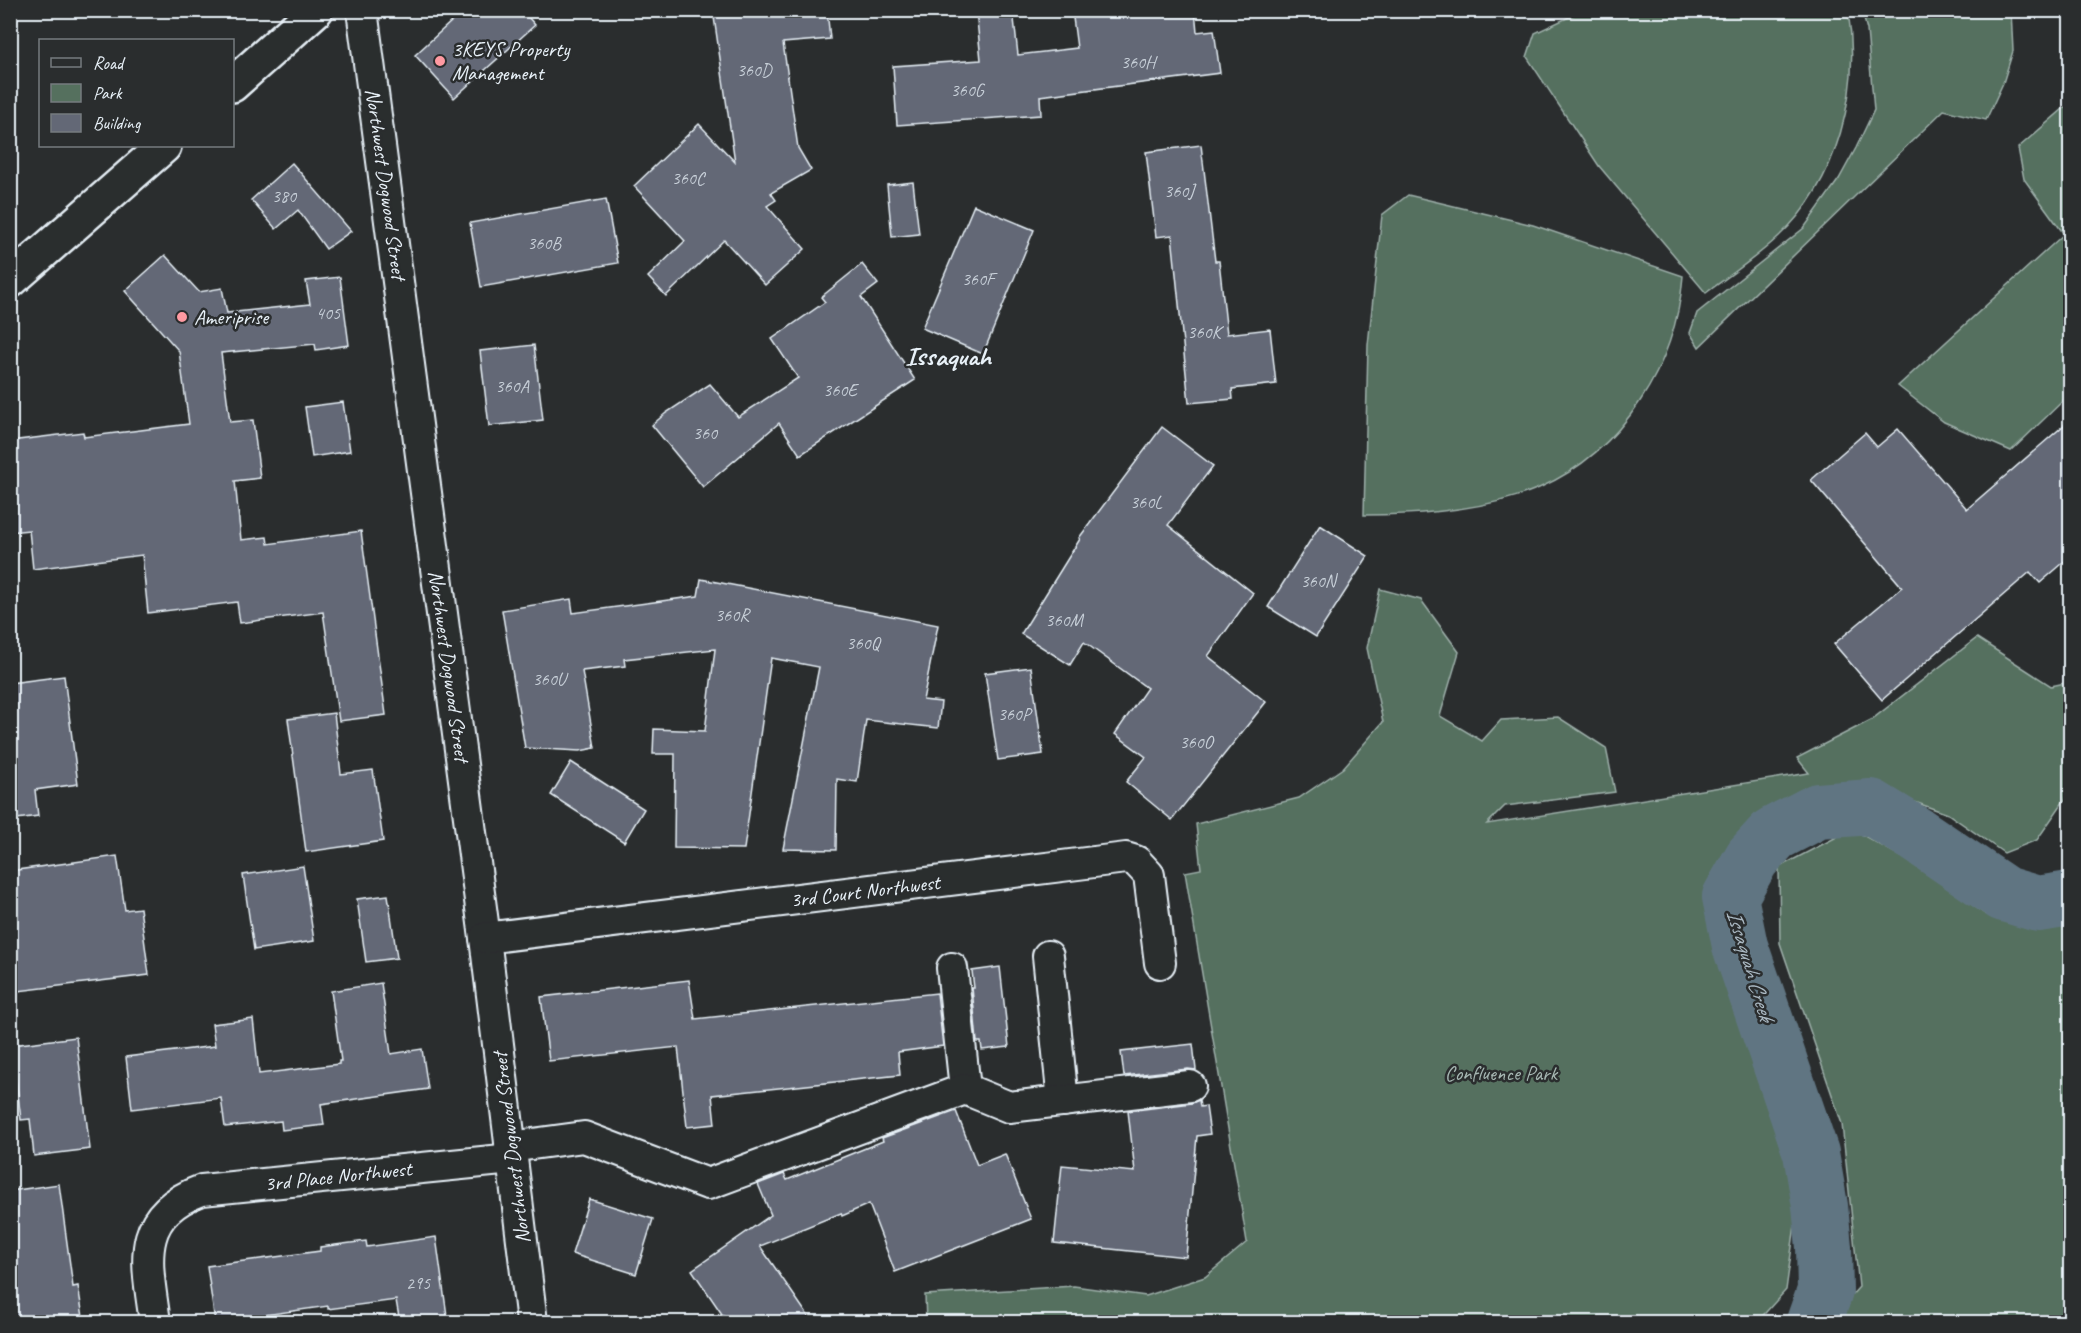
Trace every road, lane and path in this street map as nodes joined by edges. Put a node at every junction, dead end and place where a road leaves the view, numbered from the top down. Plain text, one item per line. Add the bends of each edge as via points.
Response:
1 (316, 10) edge
2 (362, 10) edge
3 (234, 83) edge
4 (163, 147) edge
5 (10, 281) edge
6 (485, 938) junction
7 (1048, 956) dead end
8 (1160, 963) dead end
9 (952, 968) dead end
10 (1190, 1086) dead end
11 (965, 1089) junction
12 (1063, 1101) junction
13 (511, 1153) junction
14 (155, 1323) edge
15 (532, 1323) edge

1 - 3 street
2 - 6 street, Northwest Dogwood Street
4 - 5 street
6 - 8 street, 3rd Court Northwest via 1126,858 1136,861 1149,875
6 - 13 street, Northwest Dogwood Street
7 - 12 street
9 - 11 street
10 - 12 street
11 - 12 street via 1009,1107
11 - 13 street, 3rd Place Northwest via 708,1184 584,1137
13 - 14 street, 3rd Place Northwest via 202,1190 183,1197 168,1208 150,1239 147,1260
13 - 15 street, Northwest Dogwood Street

